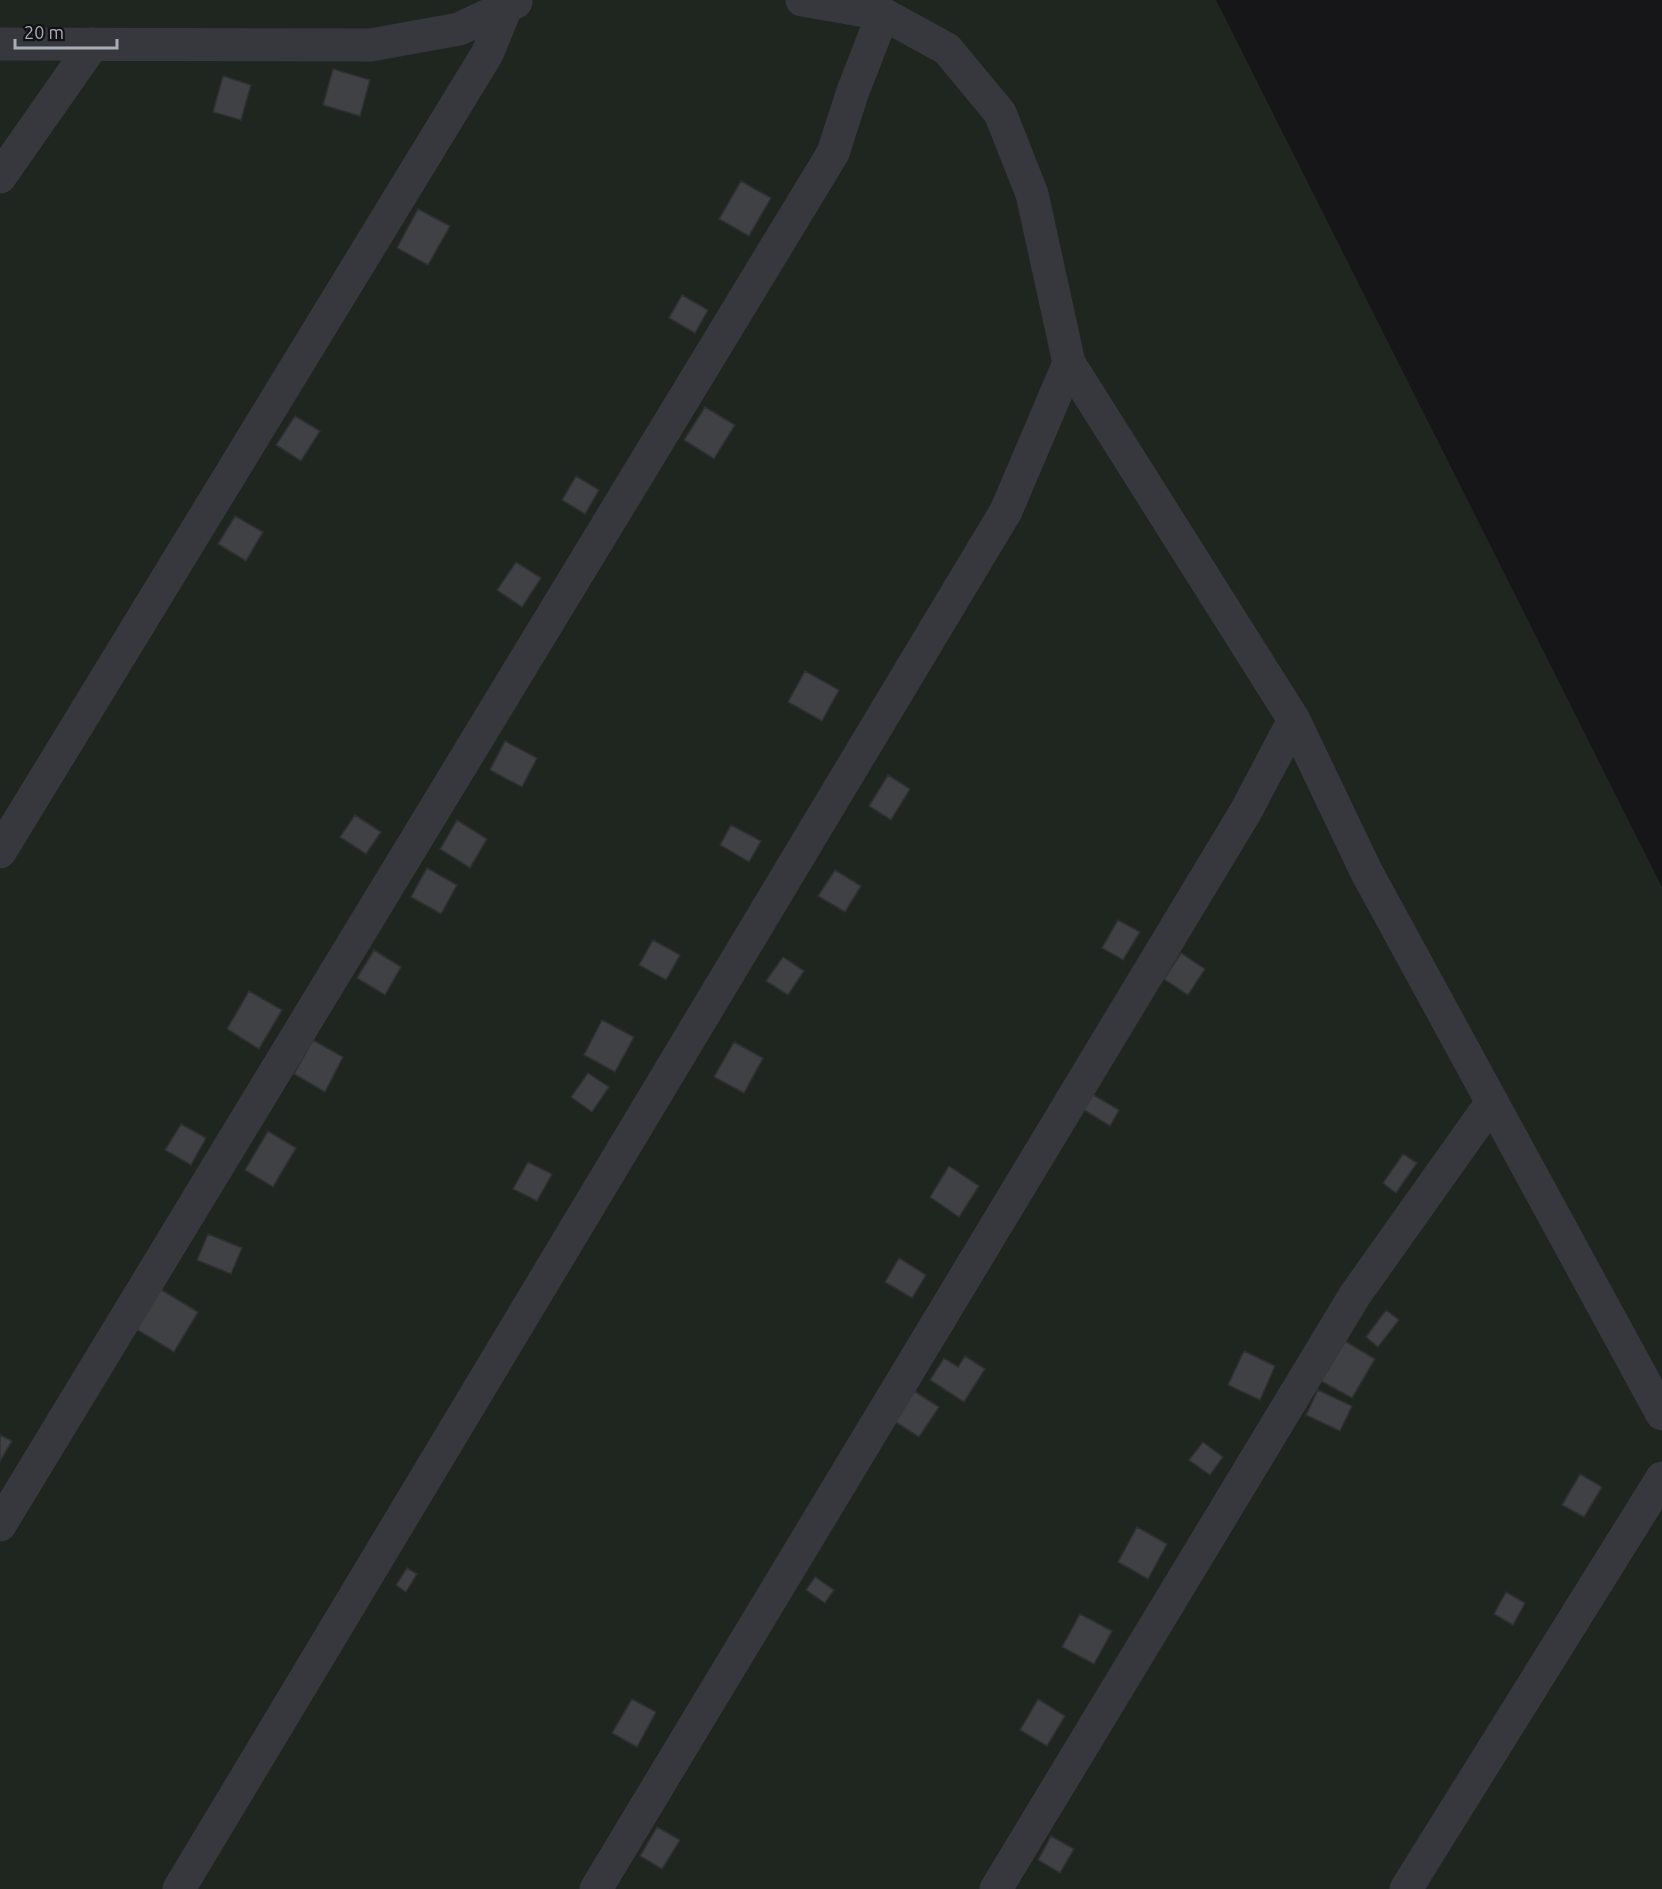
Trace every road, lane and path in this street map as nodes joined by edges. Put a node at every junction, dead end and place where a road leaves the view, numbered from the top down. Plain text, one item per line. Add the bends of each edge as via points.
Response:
1 (802, 0) edge
2 (513, 4) edge
3 (883, 14) junction
4 (0, 44) edge
5 (93, 44) junction
6 (0, 177) edge
7 (1069, 363) junction
8 (1294, 720) junction
9 (0, 852) edge
10 (1492, 1102) junction
11 (1662, 1414) edge
12 (1662, 1478) edge
13 (0, 1525) edge
14 (179, 1889) edge
15 (596, 1889) edge
16 (996, 1889) edge
17 (1406, 1889) edge

1 - 3 street
2 - 5 street via 459,29 371,45
2 - 9 street via 487,54
3 - 7 street via 947,49 1000,114 1032,194
3 - 13 street via 832,153
4 - 5 street
5 - 6 street
7 - 8 street
7 - 14 street via 1006,511
8 - 10 street via 1366,871
8 - 15 street via 1240,821
10 - 11 street
10 - 16 street via 1355,1296
12 - 17 street

